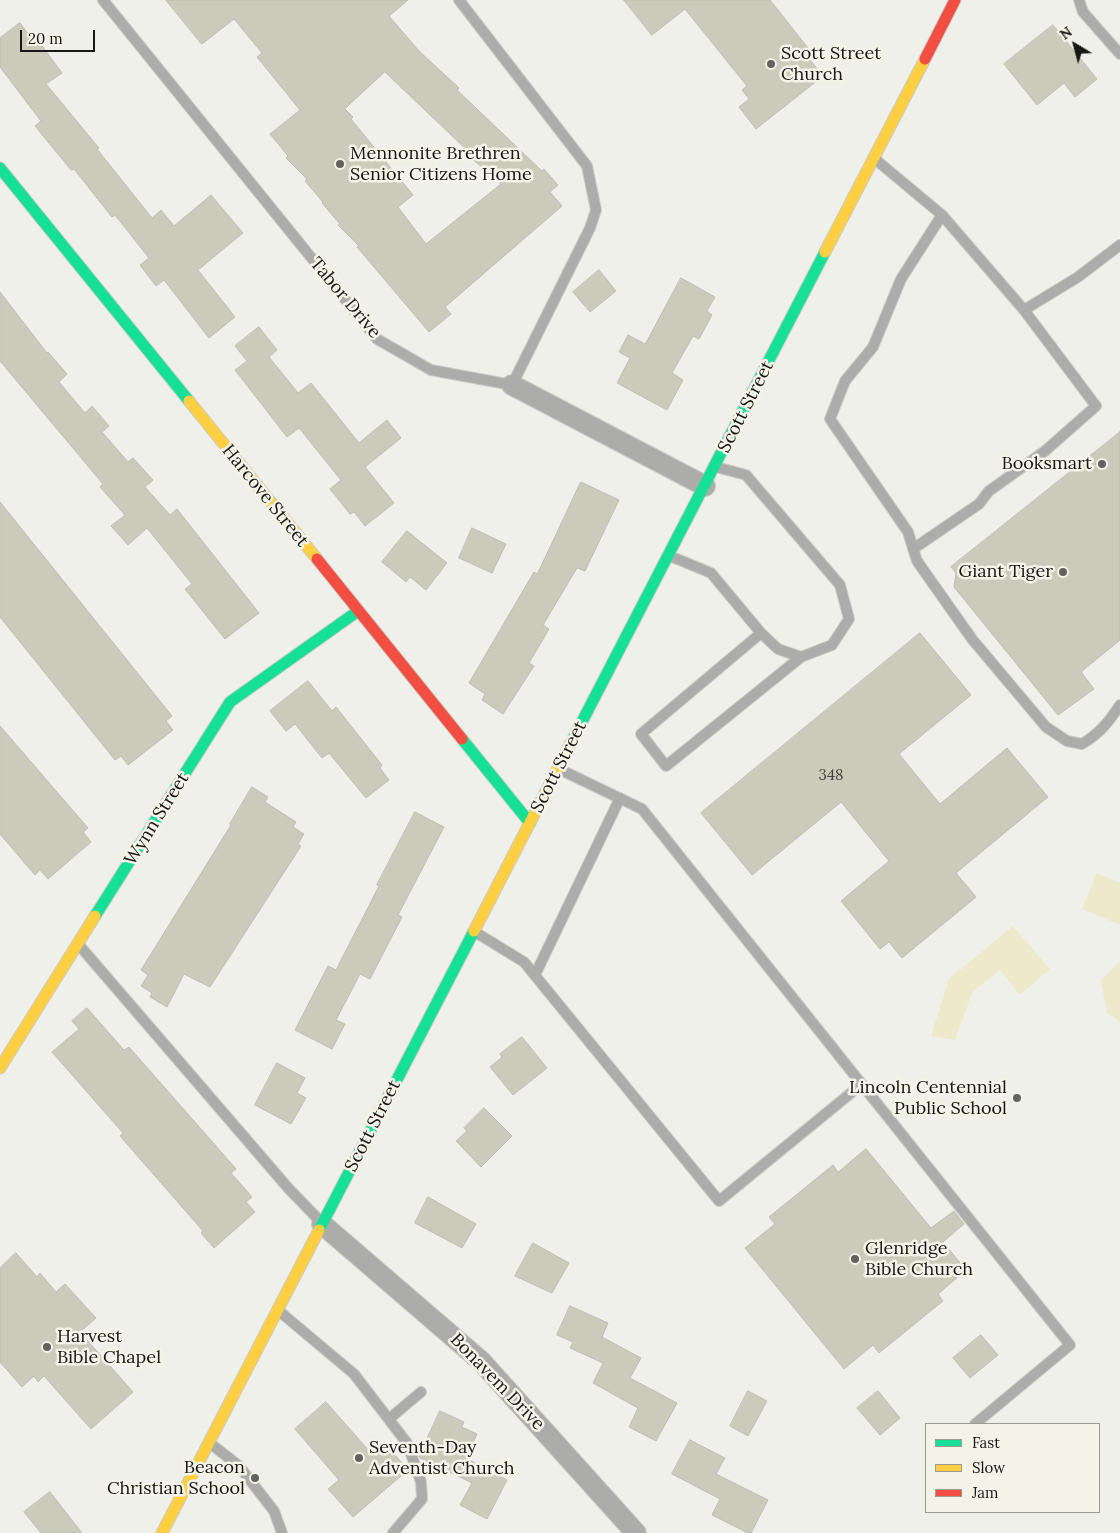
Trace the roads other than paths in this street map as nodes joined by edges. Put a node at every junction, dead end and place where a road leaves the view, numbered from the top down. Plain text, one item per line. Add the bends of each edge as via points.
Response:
1 (103, 0) edge
2 (459, 0) edge
3 (955, 0) edge
4 (1079, 0) edge
5 (1120, 54) edge
6 (875, 158) junction
7 (0, 168) edge
8 (942, 215) junction
9 (1120, 245) edge
10 (1024, 310) junction
11 (512, 385) junction
12 (715, 467) junction
13 (705, 486) junction
14 (913, 549) junction
15 (669, 555) junction
16 (358, 611) junction
17 (761, 633) junction
18 (802, 657) junction
19 (1120, 705) edge
20 (558, 769) junction
21 (620, 798) junction
22 (530, 823) junction
23 (474, 931) junction
24 (78, 944) junction
25 (535, 975) junction
26 (0, 1068) edge
27 (862, 1084) junction
28 (322, 1224) junction
29 (278, 1310) junction
30 (421, 1392) dead end
31 (389, 1419) junction
32 (976, 1423) edge
33 (209, 1442) junction
34 (162, 1533) edge
35 (282, 1533) edge
36 (393, 1533) edge
37 (636, 1533) edge

1 - 11 lane, Tabor Drive via 378,339 431,370
2 - 11 lane via 587,166 596,210
3 - 6 main road, Scott Street
4 - 5 lane via 1083,12
6 - 8 lane
6 - 12 main road, Scott Street
7 - 16 main road, Harcove Street
8 - 10 lane
8 - 14 lane via 901,279 873,347 845,380 830,419 908,532
9 - 10 lane via 1078,277
10 - 14 lane via 1096,406 1044,451 989,490 979,504
11 - 13 street, Tabor Drive
12 - 13 main road, Scott Street
12 - 18 lane via 746,475 840,585 849,620 832,644
13 - 15 main road, Scott Street
14 - 19 lane via 917,561 972,639 1046,727 1067,741 1082,744 1109,722
15 - 17 lane via 711,573
15 - 20 main road, Scott Street
16 - 22 main road, Harcove Street
16 - 24 main road, Wynn Street via 230,702
17 - 18 lane via 778,648
17 - 18 lane via 641,734 666,766
20 - 21 lane
20 - 22 main road, Scott Street
21 - 25 lane
21 - 27 lane via 642,809
22 - 23 main road, Scott Street
23 - 25 lane via 524,962
23 - 28 main road, Scott Street
24 - 26 main road, Wynn Street
24 - 28 lane
25 - 27 lane via 719,1201
27 - 32 lane via 1070,1345
28 - 29 main road, Scott Street
28 - 37 street, Bonavem Drive via 481,1361
29 - 31 lane via 354,1374
29 - 33 main road, Scott Street
30 - 31 lane
31 - 36 lane via 407,1443 421,1482 422,1499
33 - 34 main road, Scott Street
33 - 35 lane via 239,1466 274,1511

